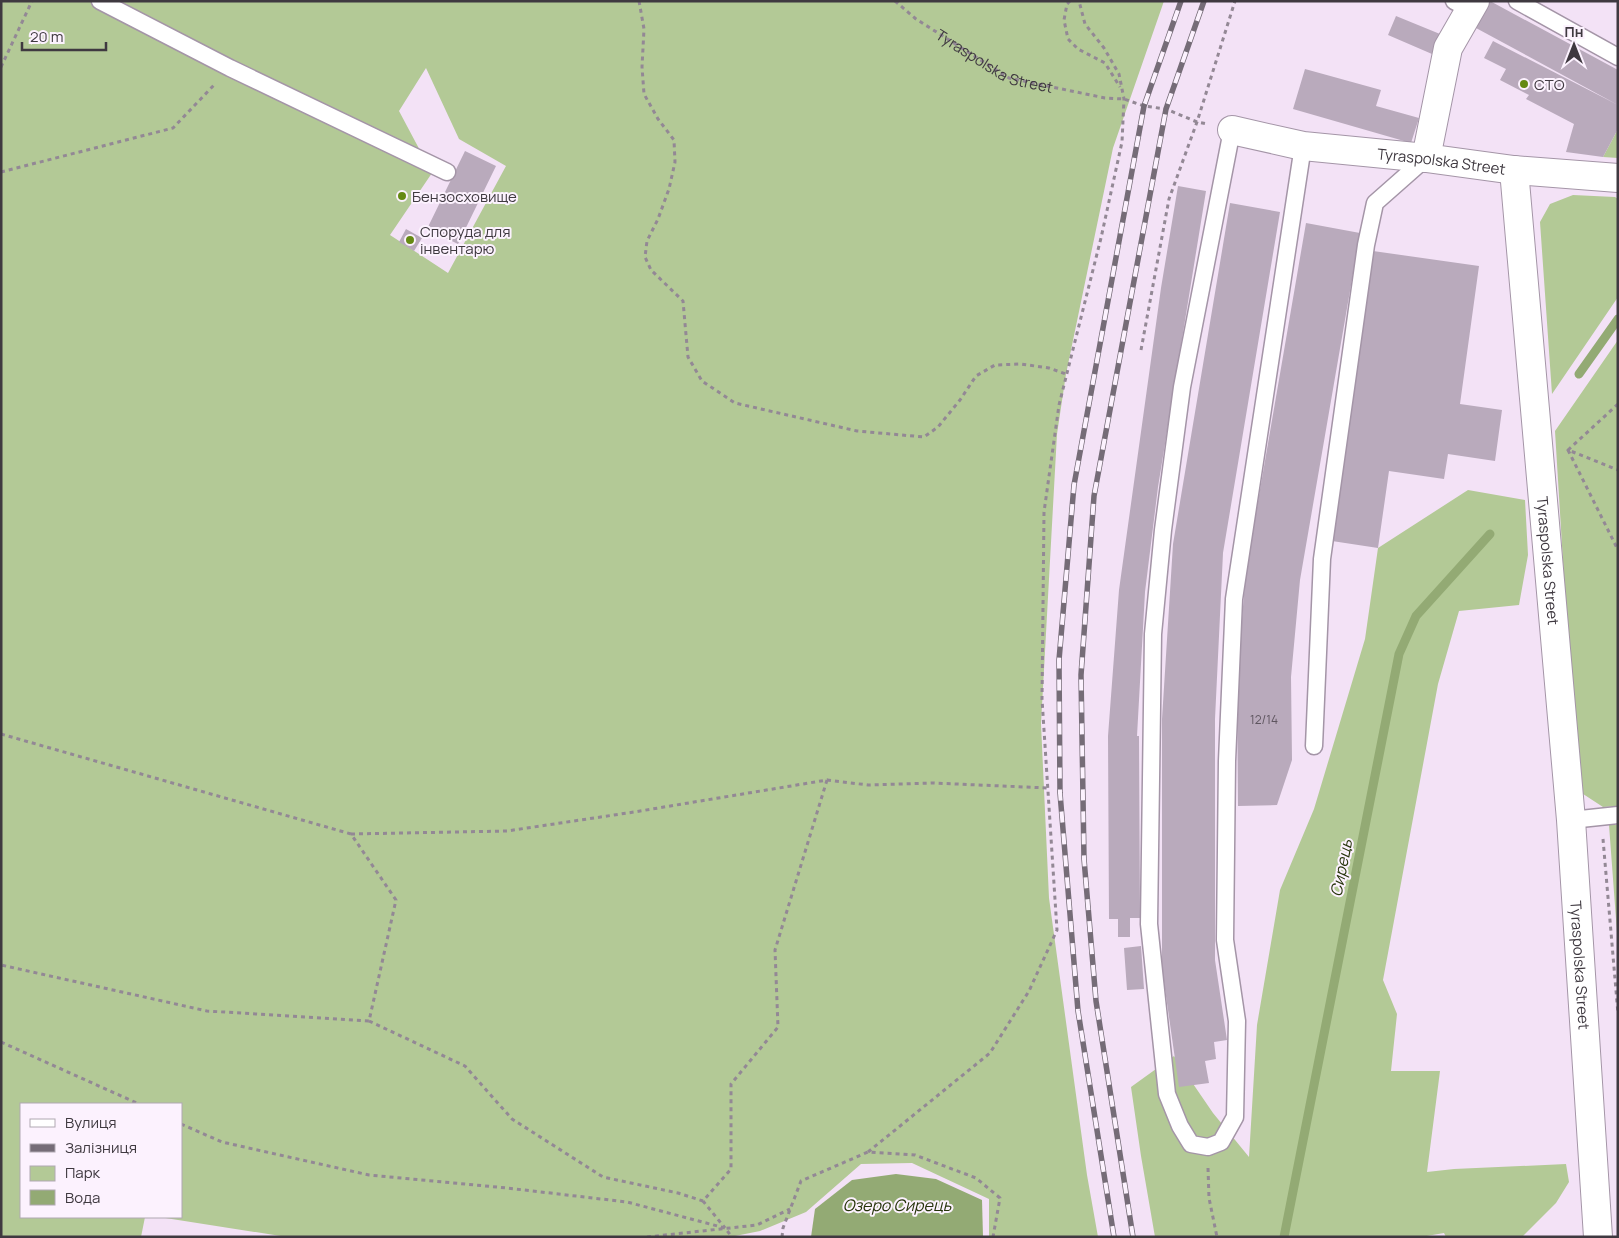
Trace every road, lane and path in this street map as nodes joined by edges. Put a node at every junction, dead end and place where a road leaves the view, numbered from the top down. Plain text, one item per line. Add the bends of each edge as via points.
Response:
1 (32, 1) edge
2 (100, 1) edge
3 (639, 1) edge
4 (895, 1) edge
5 (1070, 1) edge
6 (1079, 1) edge
7 (1235, 1) edge
8 (1517, 1) edge
9 (1467, 4) edge
10 (1618, 57) edge
11 (1, 67) edge
12 (230, 68) junction
13 (1124, 99) junction
14 (1197, 122) junction
15 (1232, 130) junction
16 (1303, 146) junction
17 (1426, 158) junction
18 (1514, 170) junction
19 (1, 172) edge
20 (447, 172) dead end
21 (1618, 178) edge
22 (1141, 350) dead end
23 (1066, 374) junction
24 (1618, 404) edge
25 (1562, 447) dead end
26 (1568, 450) junction
27 (1618, 470) edge
28 (1618, 550) edge
29 (1, 734) edge
30 (1314, 746) dead end
31 (827, 780) junction
32 (1048, 788) junction
33 (1618, 815) edge
34 (1600, 816) junction
35 (1571, 820) junction
36 (351, 834) junction
37 (1, 965) edge
38 (1616, 974) edge
39 (1618, 1014) edge
40 (369, 1021) junction
41 (1, 1042) edge
42 (137, 1103) edge
43 (182, 1124) edge
44 (1208, 1147) junction
45 (868, 1152) junction
46 (703, 1201) junction
47 (790, 1209) junction
48 (725, 1228) junction
49 (648, 1237) edge
50 (732, 1237) edge
51 (782, 1237) edge
52 (993, 1237) edge
53 (1217, 1237) edge
54 (1598, 1237) edge

1 - 11 path
2 - 12 lane
3 - 23 path via 644,29 644,94 674,140 675,162 669,189 647,241 645,257 652,270 683,300 688,358 702,381 735,403 778,414 857,432 924,437 938,427 976,376 995,365 1020,364
4 - 13 path, Tyraspolska Street via 916,19 1009,78
5 - 13 path via 1064,20 1068,39 1078,49 1105,63 1118,82
6 - 13 path via 1086,24 1120,74
7 - 14 path
8 - 10 lane
9 - 17 street via 1448,48
12 - 19 path via 173,128
12 - 20 lane
13 - 14 path, Tyraspolska Street via 1166,109
13 - 23 path via 1122,142
14 - 15 path, Tyraspolska Street
14 - 22 path via 1169,199
15 - 16 street, Tyraspolska Street
15 - 44 lane via 1182,387 1152,634 1149,924 1160,1039 1167,1094 1180,1126 1191,1144
16 - 17 street, Tyraspolska Street
16 - 44 lane via 1234,599 1227,761 1226,940 1237,1021 1235,1117 1221,1142
17 - 18 street, Tyraspolska Street
17 - 30 lane via 1375,203 1366,245 1322,559
18 - 21 street
18 - 35 street, Tyraspolska Street
23 - 32 path via 1044,512 1042,699
24 - 26 path
25 - 26 path
26 - 27 path
26 - 28 path
29 - 36 path
31 - 32 path via 868,784
31 - 36 path via 507,831
31 - 46 path via 775,950 778,1027 731,1084 731,1169
32 - 45 path via 1057,930 1029,991 990,1053
33 - 34 lane
34 - 35 lane
34 - 38 path
35 - 54 street, Tyraspolska Street
36 - 40 path via 396,900
37 - 40 path via 208,1011
38 - 39 path
40 - 46 path via 466,1066 512,1120 603,1177
41 - 42 path
43 - 48 path via 222,1142 369,1175 627,1202
44 - 53 path via 1209,1198
45 - 47 path via 801,1181
45 - 52 path via 916,1155 976,1178 1000,1198
46 - 48 path
47 - 48 path via 757,1224
47 - 51 path
48 - 49 path
48 - 50 path

